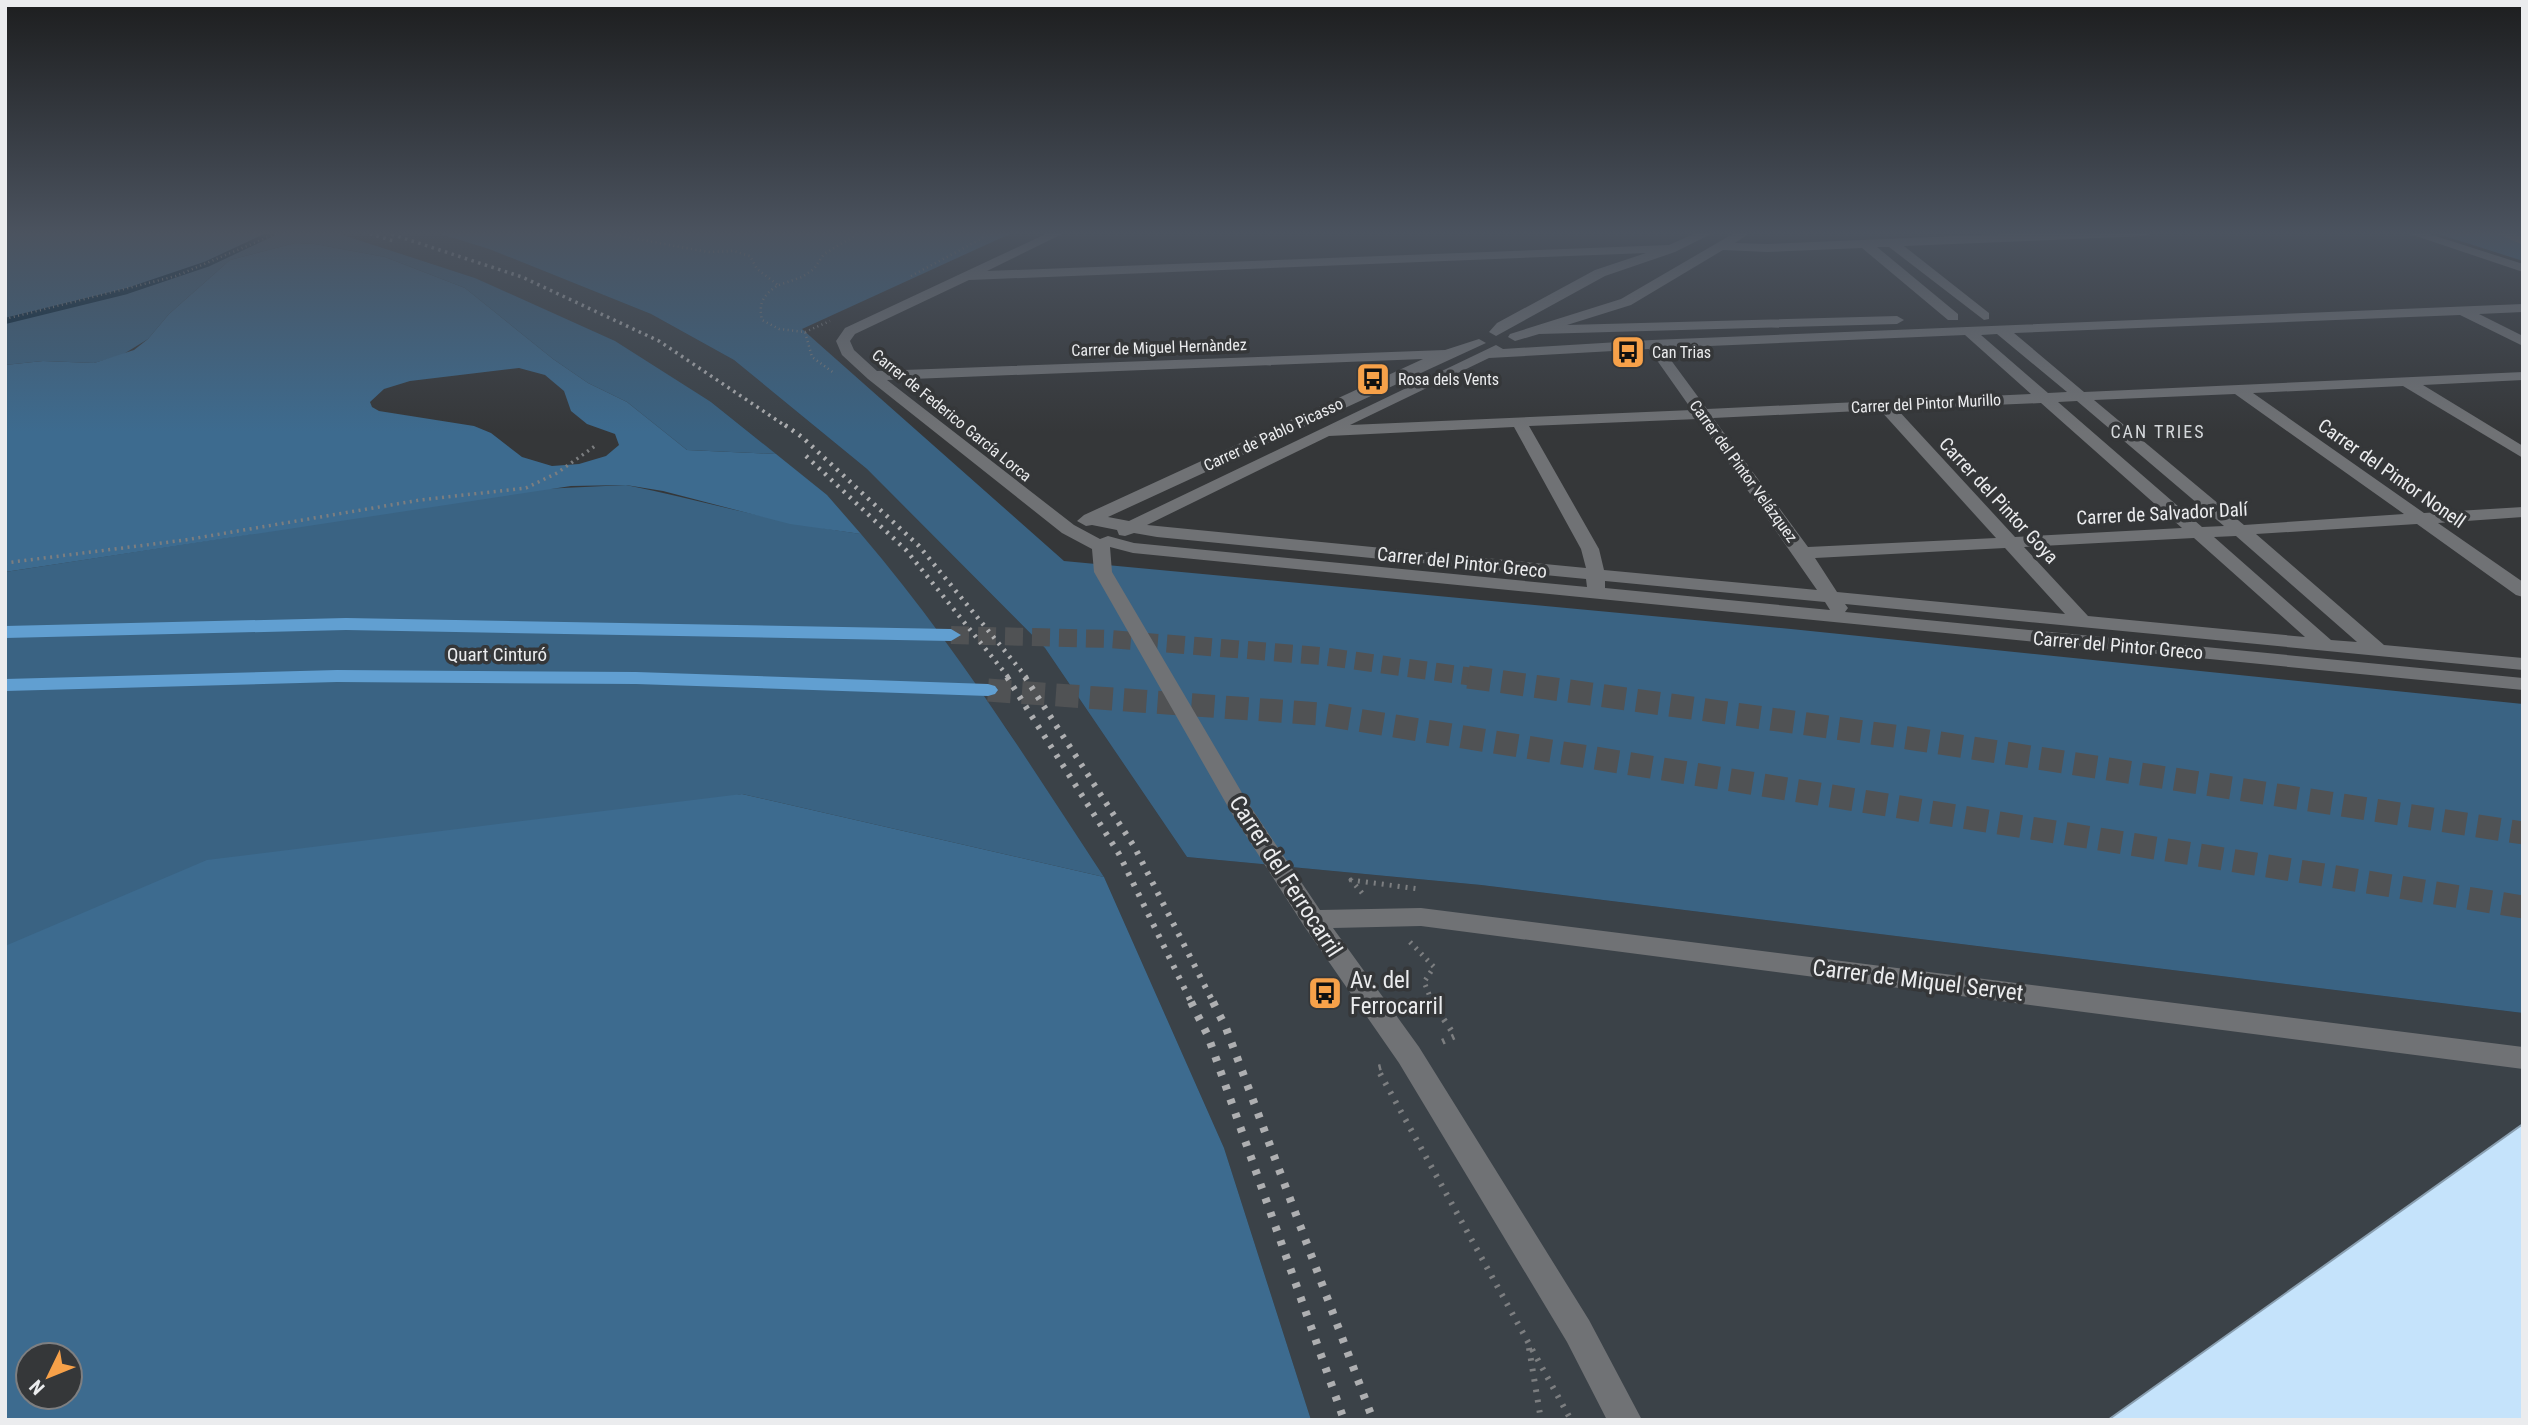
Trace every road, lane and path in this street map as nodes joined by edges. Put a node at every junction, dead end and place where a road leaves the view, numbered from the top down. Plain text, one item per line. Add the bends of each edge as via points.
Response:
1 (87, 298) edge
2 (760, 298) edge
3 (919, 298) edge
4 (1553, 298) edge
5 (1632, 298) edge
6 (1930, 298) edge
7 (1962, 298) edge
8 (2413, 298) edge
9 (1626, 302) junction
10 (2523, 308) edge
11 (2464, 311) junction
12 (1984, 316) junction
13 (1953, 317) junction
14 (5, 319) edge
15 (1539, 330) junction
16 (2001, 330) junction
17 (1582, 331) junction
18 (1968, 331) junction
19 (2523, 342) edge
20 (1652, 344) junction
21 (1502, 347) junction
22 (1446, 354) junction
23 (837, 375) dead end
24 (873, 376) junction
25 (2523, 376) edge
26 (2407, 382) junction
27 (2238, 389) junction
28 (2080, 396) junction
29 (2043, 397) junction
30 (1884, 405) junction
31 (1702, 414) junction
32 (1519, 422) junction
33 (1329, 431) junction
34 (594, 446) dead end
35 (2523, 453) edge
36 (2523, 512) edge
37 (2418, 517) junction
38 (1090, 519) junction
39 (1062, 525) junction
40 (1129, 528) junction
41 (2240, 530) junction
42 (2195, 533) junction
43 (2010, 543) junction
44 (1104, 544) junction
45 (1803, 553) junction
46 (5, 562) edge
47 (1596, 584) junction
48 (2523, 592) edge
49 (1835, 599) junction
50 (1842, 618) junction
51 (2083, 622) junction
52 (5, 632) edge
53 (951, 635) tunnel mouth
54 (2325, 644) junction
55 (2378, 650) junction
56 (2523, 664) edge
57 (2356, 668) junction
58 (2394, 671) junction
59 (2523, 684) edge
60 (5, 685) edge
61 (988, 690) tunnel mouth
62 (1433, 891) dead end
63 (1386, 917) junction
64 (1312, 919) junction
65 (1409, 1055) junction
66 (2523, 1058) edge
67 (1529, 1344) junction
68 (1541, 1420) edge
69 (1571, 1420) edge
70 (1625, 1420) edge

1 - 14 path
2 - 23 path via 762,320 779,329 805,332 807,349 815,361
3 - 24 street, Carrer de Federico García Lorca via 845,335 847,352
4 - 21 street via 1478,339
5 - 9 street, Carrer de Pablo Picasso
6 - 13 street
7 - 12 street
8 - 12 street
9 - 15 street, Carrer de Pablo Picasso
9 - 17 street, Carrer de Pablo Picasso
10 - 11 street
11 - 16 street
11 - 19 street
12 - 13 street
13 - 17 street
15 - 17 street
15 - 21 street, Carrer de Pablo Picasso
16 - 18 street
16 - 28 street
18 - 20 street
18 - 29 street
20 - 21 street
20 - 31 street, Carrer del Pintor Velázquez
21 - 22 street, Carrer de Pablo Picasso
21 - 33 street, Carrer de Pablo Picasso
22 - 24 street, Carrer de Miguel Hernàndez
22 - 38 street, Carrer de Pablo Picasso
24 - 39 street, Carrer de Federico García Lorca
25 - 26 street, Carrer del Pintor Murillo
26 - 27 street, Carrer del Pintor Murillo
26 - 35 street
27 - 28 street, Carrer del Pintor Murillo
27 - 37 street, Carrer del Pintor Nonell
28 - 29 street, Carrer del Pintor Murillo
28 - 41 street
29 - 30 street, Carrer del Pintor Murillo
29 - 42 street
30 - 31 street, Carrer del Pintor Murillo
30 - 43 street, Carrer del Pintor Goya
31 - 32 street, Carrer del Pintor Murillo
31 - 45 street, Carrer del Pintor Velázquez
32 - 33 street, Carrer del Pintor Murillo
32 - 47 street via 1590,549
33 - 40 street, Carrer de Pablo Picasso
34 - 46 path via 526,488 420,500 160,544
36 - 37 street, Carrer de Salvador Dalí
37 - 41 street, Carrer de Salvador Dalí
37 - 48 street, Carrer del Pintor Nonell
38 - 39 street, Carrer de Pablo Picasso
38 - 40 street, Carrer del Pintor Greco
39 - 44 street
40 - 44 street, Carrer de Pablo Picasso
40 - 47 street, Carrer del Pintor Greco
41 - 42 street, Carrer de Salvador Dalí
41 - 55 street
42 - 43 street, Carrer de Salvador Dalí
42 - 54 street
43 - 45 street, Carrer de Salvador Dalí
43 - 51 street, Carrer del Pintor Goya
44 - 47 street, Carrer del Pintor Greco
44 - 64 street, Carrer del Ferrocarril via 1103,572 1239,807
45 - 49 street, Carrer del Pintor Velázquez
47 - 49 street, Carrer del Pintor Greco
47 - 50 street, Carrer del Pintor Greco
49 - 50 street
49 - 51 street, Carrer del Pintor Greco
50 - 57 street, Carrer del Pintor Greco
51 - 54 street, Carrer del Pintor Greco
52 - 53 highway, Quart Cinturó via 346,624
54 - 55 street, Carrer del Pintor Greco
54 - 57 street
55 - 56 street, Carrer del Pintor Greco
55 - 58 street
57 - 58 street, Carrer del Pintor Greco
58 - 59 street, Carrer del Pintor Greco
60 - 61 highway, Quart Cinturó via 350,676 636,678
62 - 63 path via 1351,880
63 - 64 street, Carrer de Miquel Servet
63 - 65 path via 1434,967 1424,982 1455,1036
63 - 66 street, Carrer de Miquel Servet via 1421,917
64 - 65 street, Carrer del Ferrocarril
65 - 67 path via 1377,1068
65 - 70 street, Carrer del Ferrocarril via 1578,1331
67 - 68 path
67 - 69 path

